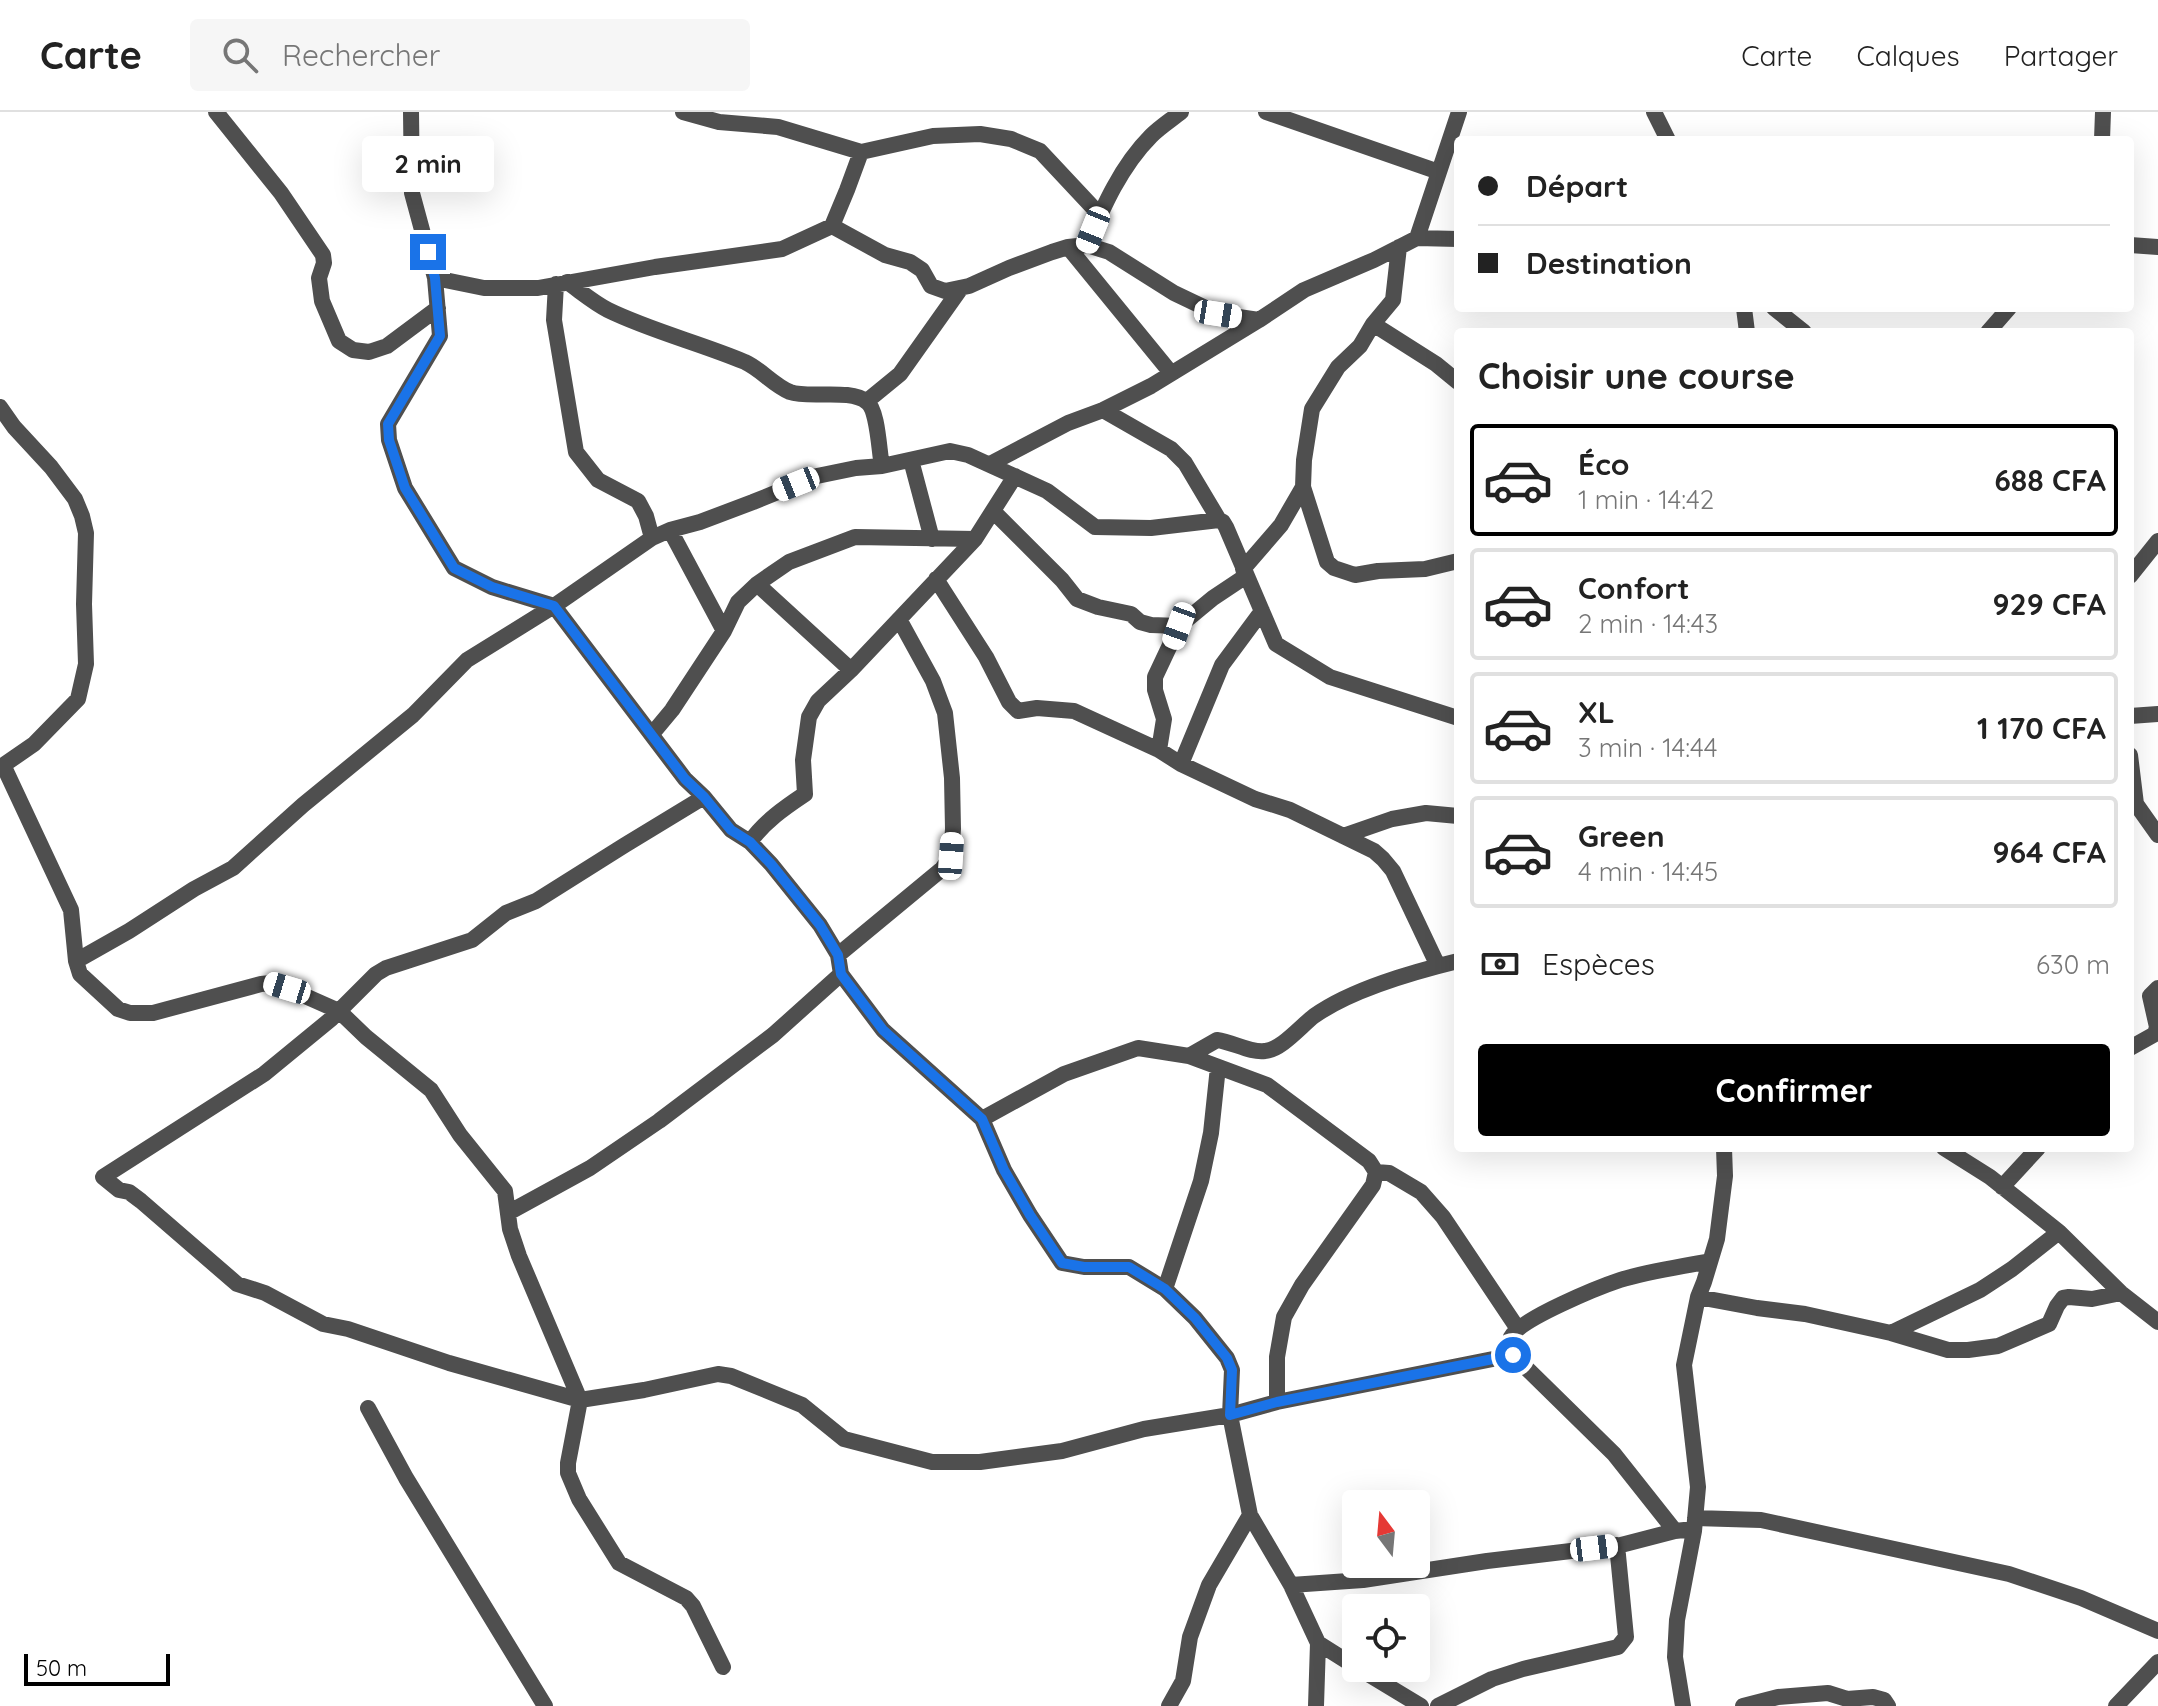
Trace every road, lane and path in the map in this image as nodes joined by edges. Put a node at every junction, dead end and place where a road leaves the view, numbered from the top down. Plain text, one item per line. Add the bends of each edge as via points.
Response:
1 (216, 112) edge
2 (411, 112) edge
3 (683, 112) edge
4 (1181, 112) edge
5 (1266, 112) edge
6 (1459, 112) edge
7 (1654, 112) edge
8 (2103, 112) edge
9 (1665, 135) edge
10 (2102, 136) edge
11 (861, 152) junction
12 (1439, 172) junction
13 (1099, 214) junction
14 (832, 226) junction
15 (1417, 238) junction
16 (1454, 239) edge
17 (1087, 245) junction
18 (2134, 245) edge
19 (1068, 247) junction
20 (1399, 247) junction
21 (2158, 247) edge
22 (435, 278) junction
23 (562, 283) junction
24 (961, 288) junction
25 (438, 308) junction
26 (1779, 312) edge
27 (2006, 312) edge
28 (1259, 320) junction
29 (1373, 324) junction
30 (1799, 328) edge
31 (1992, 328) edge
32 (1171, 373) junction
33 (1454, 379) edge
34 (867, 401) junction
35 (0, 407) edge
36 (1103, 410) junction
37 (911, 460) junction
38 (990, 464) junction
39 (882, 466) junction
40 (1015, 476) junction
41 (1303, 487) junction
42 (993, 511) junction
43 (1219, 520) junction
44 (670, 530) junction
45 (652, 538) junction
46 (932, 539) junction
47 (975, 539) junction
48 (2158, 541) edge
49 (1454, 562) edge
50 (2134, 571) edge
51 (1244, 572) junction
52 (936, 579) junction
53 (757, 584) junction
54 (554, 606) junction
55 (1262, 611) junction
56 (899, 619) junction
57 (1179, 626) junction
58 (724, 631) junction
59 (851, 670) junction
60 (2158, 714) edge
61 (2134, 716) edge
62 (1454, 717) edge
63 (652, 734) junction
64 (1159, 750) junction
65 (1181, 764) junction
66 (2134, 788) edge
67 (704, 797) junction
68 (1454, 816) edge
69 (2158, 835) edge
70 (1343, 836) junction
71 (750, 842) junction
72 (838, 955) junction
73 (76, 961) junction
74 (1454, 962) edge
75 (1438, 966) junction
76 (841, 974) junction
77 (2158, 988) edge
78 (339, 1011) junction
79 (2156, 1038) edge
80 (2134, 1046) edge
81 (1189, 1056) junction
82 (1218, 1067) junction
83 (982, 1119) junction
84 (1724, 1152) edge
85 (1950, 1152) edge
86 (2034, 1152) edge
87 (1376, 1172) junction
88 (2002, 1187) junction
89 (508, 1213) junction
90 (2059, 1232) junction
91 (1710, 1261) junction
92 (1165, 1289) junction
93 (2121, 1293) junction
94 (1698, 1297) junction
95 (2158, 1322) edge
96 (1518, 1329) junction
97 (1891, 1333) junction
98 (1513, 1355) junction
99 (580, 1400) junction
100 (1277, 1402) junction
101 (368, 1408) dead end
102 (1230, 1415) junction
103 (1250, 1515) junction
104 (1695, 1523) junction
105 (1675, 1531) junction
106 (1617, 1545) junction
107 (1291, 1585) junction
108 (2158, 1631) edge
109 (1318, 1643) junction
110 (1342, 1658) edge
111 (2158, 1662) edge
112 (723, 1667) dead end
113 (1382, 1682) edge
114 (1778, 1701) edge
115 (545, 1706) edge
116 (1169, 1706) edge
117 (1316, 1706) edge
118 (1421, 1706) edge
119 (1438, 1706) edge
120 (1683, 1706) edge
121 (1743, 1706) edge
122 (1888, 1706) edge
123 (2116, 1706) edge

1 - 25 street via 323,255 322,301 339,341 369,352 387,346
2 - 22 street via 412,193
3 - 11 street via 719,122 778,127
4 - 13 street via 1151,136
5 - 12 street
6 - 12 street
7 - 9 street
8 - 10 street
11 - 13 street via 933,136 1011,139 1040,151
11 - 14 street
12 - 15 street
13 - 17 street
14 - 23 street via 782,249
14 - 24 street via 885,255 910,262 931,286 945,291
15 - 16 street
15 - 20 street
17 - 19 street
17 - 28 street via 1109,252 1218,314
18 - 21 street
19 - 24 street
19 - 32 street
20 - 28 street via 1304,290
20 - 29 street via 1393,300
22 - 23 street via 484,288
22 - 25 street
23 - 34 street via 606,309 756,367 795,394 857,396
23 - 45 street via 554,320 576,452 598,480 638,501
24 - 34 street via 900,374
25 - 54 street via 440,336 388,424 405,488 454,568 492,587
26 - 30 street
27 - 31 street
28 - 32 street
29 - 33 street
29 - 41 street via 1312,409
32 - 36 street
34 - 39 street via 873,408
35 - 73 street via 75,499 86,533 86,664 78,699 4,767 71,910
36 - 38 street
36 - 43 street via 1171,449
37 - 38 street via 950,451
37 - 39 street
37 - 46 street
38 - 40 street
39 - 44 street via 817,476
40 - 42 street
40 - 43 street via 1047,491 1095,527 1151,528
41 - 49 street via 1327,562 1334,568 1355,575
41 - 51 street
42 - 47 street
42 - 57 street via 1077,599 1151,625
43 - 51 street
44 - 45 street
44 - 58 street
45 - 54 street
46 - 47 street
46 - 53 street via 855,537 789,562
47 - 52 street
48 - 50 street
51 - 55 street
51 - 57 street
52 - 56 street
52 - 64 street via 1018,711 1074,711
53 - 58 street via 738,602
53 - 59 street
54 - 63 street
54 - 73 street via 467,660 413,715 233,868
55 - 62 street via 1276,644 1330,677
55 - 65 street via 1222,665
56 - 59 street
56 - 72 street via 945,713 952,778 951,856
57 - 64 street via 1155,677 1164,719
58 - 63 street
59 - 71 street via 809,717 805,794 764,824
60 - 61 street
63 - 67 street
64 - 65 street
65 - 70 street
66 - 69 street via 2136,804
67 - 71 street via 731,830
67 - 78 street via 536,901 506,913 472,940 386,968
68 - 70 street via 1426,813 1392,819
70 - 75 street via 1374,851 1393,871
71 - 72 street via 820,925
72 - 76 street
73 - 78 street via 80,974 118,1009 130,1013 153,1013 271,983
74 - 75 street
75 - 81 street via 1324,1009 1276,1049 1263,1052 1217,1040
76 - 83 street via 883,1030
76 - 89 street via 773,1035 659,1121 590,1168
77 - 79 street via 2150,996
78 - 89 street via 431,1090 505,1191
78 - 99 street via 264,1074 103,1177 141,1201 237,1284 323,1324
79 - 80 street
81 - 82 street
81 - 83 street via 1138,1048 1064,1074
82 - 87 street via 1267,1085 1369,1161
82 - 92 street via 1201,1181
83 - 92 street via 1004,1170 1062,1263 1129,1267
84 - 91 street via 1717,1239
85 - 88 street
86 - 88 street
87 - 96 street via 1389,1173 1421,1192
87 - 100 street via 1373,1185 1284,1317
88 - 90 street
89 - 99 street via 519,1256
90 - 93 street
90 - 97 street via 1980,1290
91 - 94 street
91 - 96 street via 1618,1281
92 - 102 street via 1227,1358 1232,1370
93 - 95 street
93 - 97 street via 2063,1298 2049,1324 1998,1346 1948,1350
94 - 97 street
94 - 104 street via 1684,1365 1698,1487
96 - 98 street via 1510,1345
98 - 100 street
98 - 105 street via 1614,1454
99 - 102 street via 718,1374 731,1376 802,1405 844,1439 932,1462 980,1462 1062,1451 1144,1429
99 - 112 street via 568,1463 579,1499 619,1563 693,1606
100 - 102 street
101 - 115 street
102 - 103 street
103 - 107 street
103 - 116 street via 1209,1585 1190,1637 1183,1681
104 - 105 street
104 - 108 street via 1761,1520 2009,1574
104 - 120 street via 1677,1620 1675,1657
105 - 106 street
106 - 107 street
106 - 119 street via 1626,1637 1618,1647 1512,1672
107 - 109 street
109 - 110 street
109 - 117 street
111 - 123 street
113 - 118 street
114 - 121 street
114 - 122 street via 1828,1693 1847,1699 1873,1697

